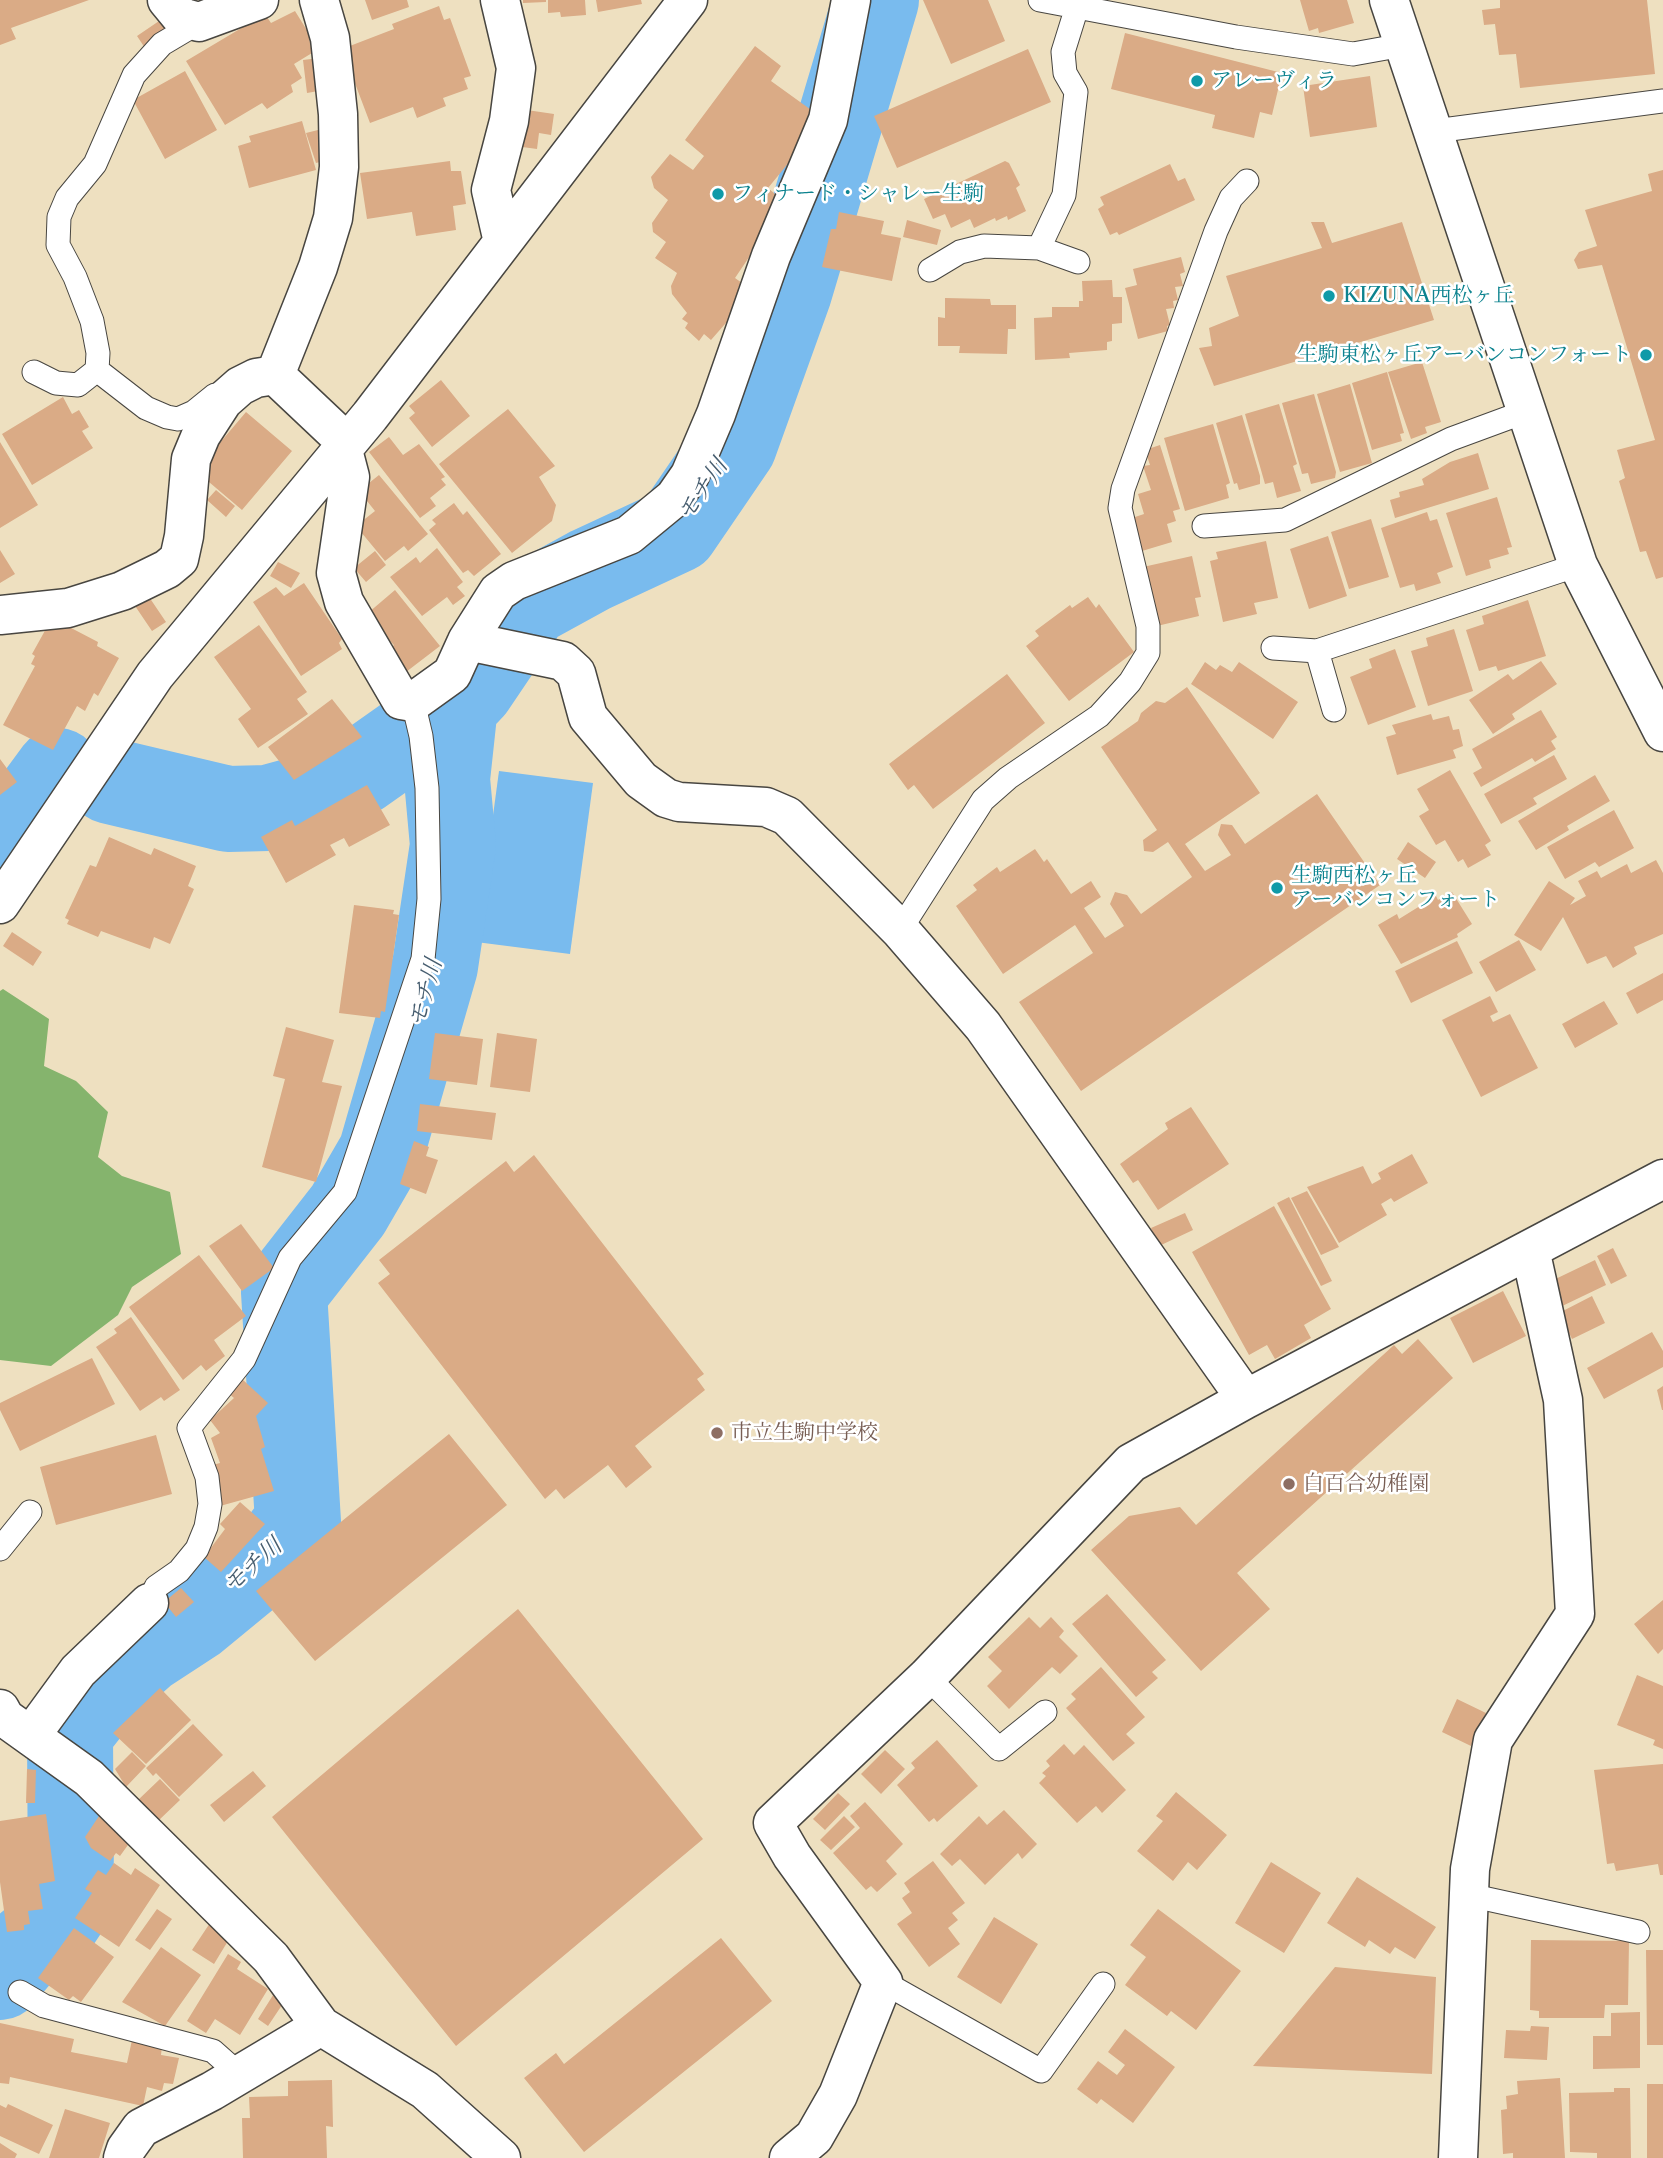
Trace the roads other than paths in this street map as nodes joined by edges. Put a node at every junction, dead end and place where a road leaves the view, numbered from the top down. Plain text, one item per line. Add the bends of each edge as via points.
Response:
1 (167, 0) edge
2 (259, 0) edge
3 (319, 0) edge
4 (500, 0) edge
5 (688, 0) edge
6 (851, 0) edge
7 (1040, 0) edge
8 (1389, 0) edge
9 (1077, 7) junction
10 (199, 22) junction
11 (1403, 45) junction
12 (1663, 101) edge
13 (1435, 131) junction
14 (1247, 181) dead end
15 (503, 242) junction
16 (1039, 248) junction
17 (1078, 262) dead end
18 (930, 270) dead end
19 (97, 370) junction
20 (34, 372) dead end
21 (257, 380) junction
22 (1527, 411) junction
23 (345, 446) junction
24 (1203, 526) dead end
25 (1578, 565) junction
26 (0, 615) edge
27 (472, 642) junction
28 (1273, 648) dead end
29 (1317, 651) junction
30 (1334, 710) dead end
31 (415, 715) junction
32 (1663, 732) edge
33 (0, 904) edge
34 (900, 930) junction
35 (1663, 1179) edge
36 (1530, 1249) junction
37 (1246, 1399) junction
38 (30, 1512) dead end
39 (0, 1549) edge
40 (149, 1603) joint
41 (927, 1676) junction
42 (0, 1709) edge
43 (1045, 1712) dead end
44 (37, 1738) junction
45 (1469, 1895) junction
46 (1638, 1932) dead end
47 (883, 1982) junction
48 (1102, 1984) dead end
49 (20, 1992) dead end
50 (321, 2026) junction
51 (240, 2075) junction
52 (123, 2158) edge
53 (500, 2158) edge
54 (789, 2158) edge
55 (1458, 2158) edge

1 - 10 street via 181,17
2 - 10 street
3 - 21 street via 330,38 338,114 340,167 333,218 318,267
4 - 15 street via 516,68 509,121 491,190
5 - 15 street
6 - 27 street via 828,120 690,475 674,498 629,534 506,586
7 - 9 lane
8 - 11 street
9 - 11 lane via 1353,54
9 - 16 lane via 1063,52 1065,73 1076,92 1064,195
10 - 19 lane via 162,44 134,75 95,164 67,198 59,217 58,245 92,321
11 - 13 street
12 - 13 lane
13 - 22 street
14 - 34 lane via 1231,198 1216,231 1123,489 1120,508 1148,626 1148,653 1099,716 1007,778 983,800
15 - 23 street
16 - 17 lane
16 - 18 lane via 984,246 960,252
19 - 20 lane via 78,386 56,383
19 - 21 lane via 146,408 178,419 194,412 226,385
21 - 23 street
21 - 26 street via 223,401 191,459 178,559 122,591 68,608
22 - 24 lane via 1451,439 1285,520
22 - 25 street
23 - 31 street via 349,477 336,573 344,602 401,700
23 - 33 street via 155,675
25 - 29 lane
25 - 32 street
27 - 31 street via 452,674
27 - 34 street via 563,661 576,673 588,717 641,780 679,802 766,807 787,816
28 - 29 lane
29 - 30 lane
31 - 40 lane via 427,788 423,960 345,1192 290,1258 244,1359 189,1427 207,1477 210,1504 206,1527 197,1549 179,1571 156,1587
34 - 37 street via 983,1026
35 - 36 street
36 - 37 street
36 - 45 street via 1563,1400 1575,1614 1493,1740
37 - 41 street via 1130,1463
38 - 39 lane
40 - 44 street via 78,1671
41 - 43 lane via 999,1749
41 - 47 street via 773,1823
42 - 44 street via 5,1718
44 - 50 street via 89,1778 271,1958
45 - 46 lane
45 - 55 street
47 - 48 lane via 1041,2071
47 - 54 street via 838,2095 814,2137
49 - 51 lane via 44,2006 213,2051
50 - 51 street
50 - 53 street via 425,2090
51 - 52 street via 141,2128

